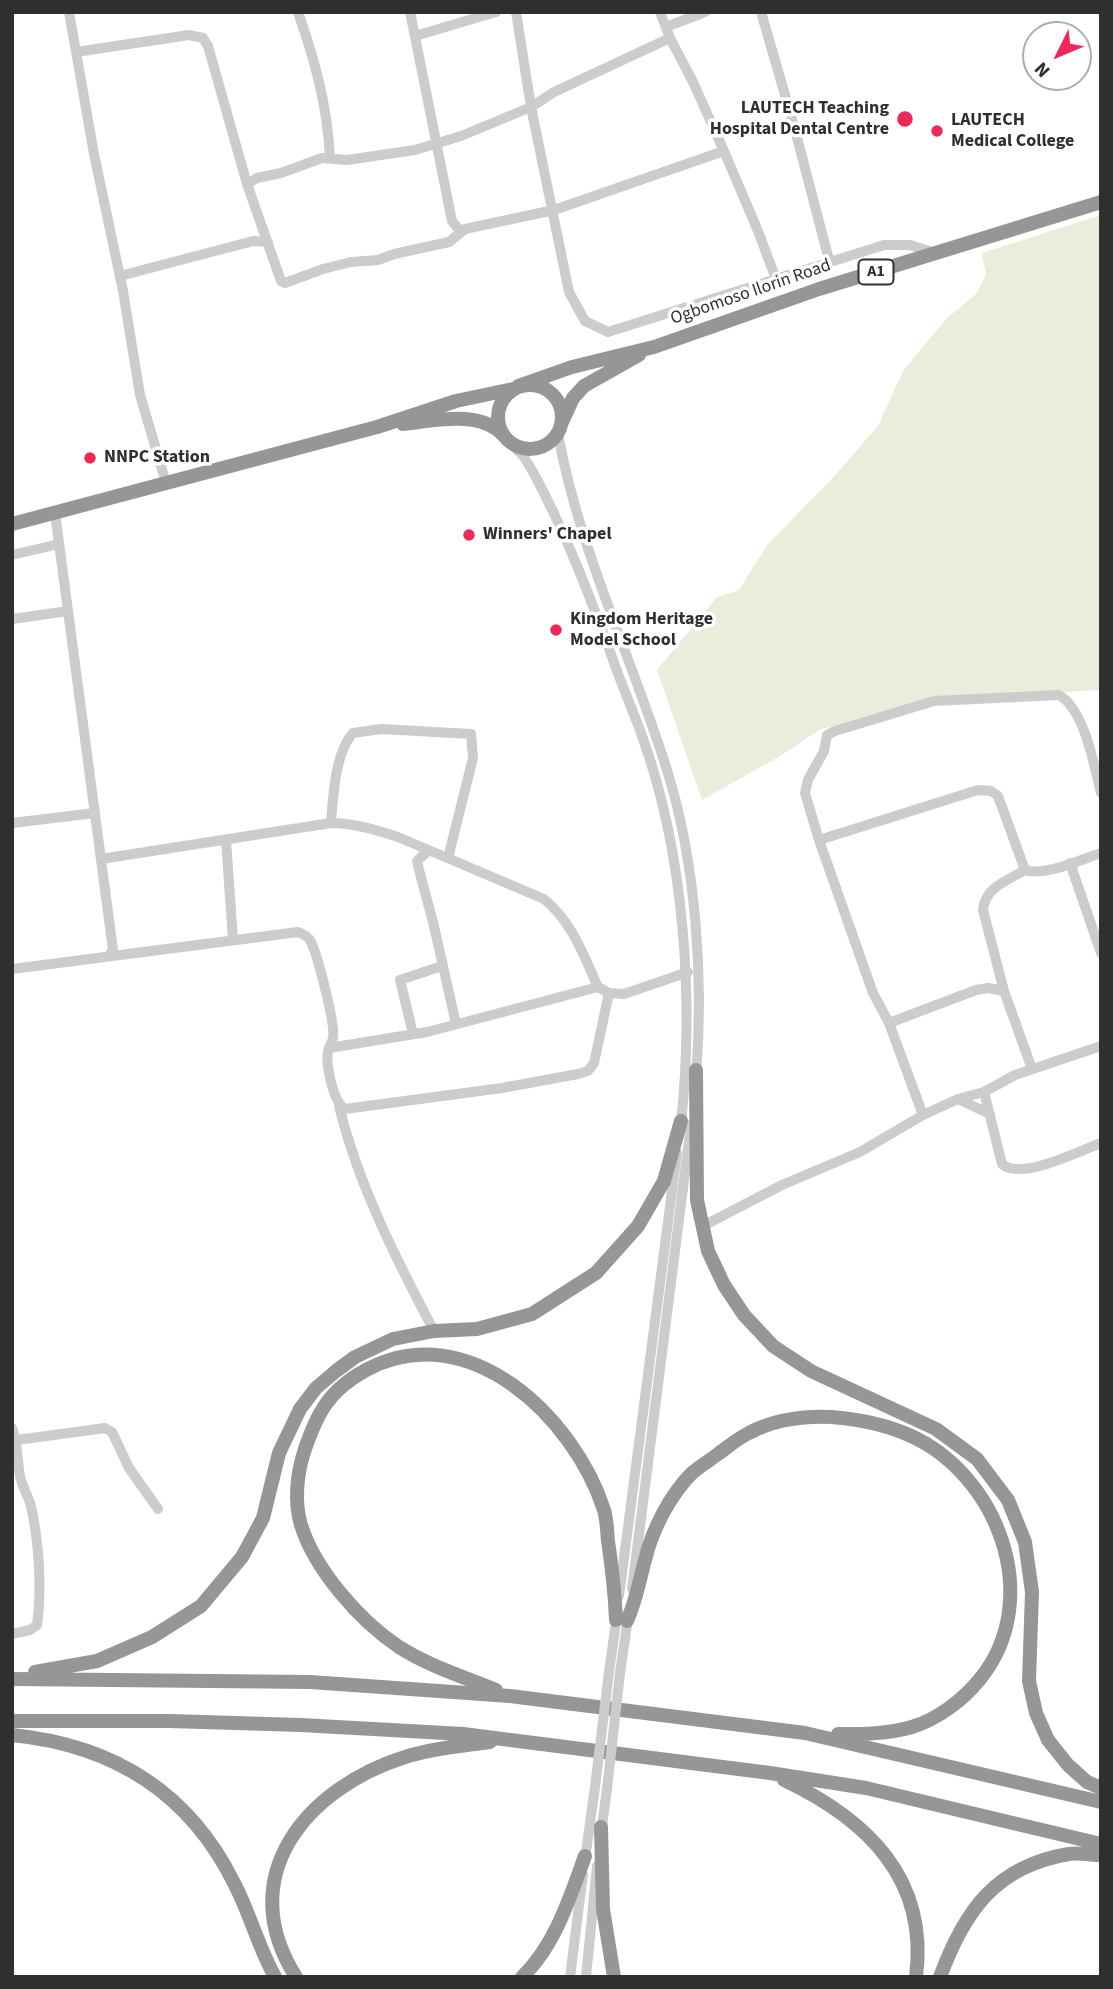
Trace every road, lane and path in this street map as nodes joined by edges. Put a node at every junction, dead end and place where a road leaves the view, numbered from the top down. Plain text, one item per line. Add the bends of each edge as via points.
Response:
1 (69, 12) edge
2 (298, 12) edge
3 (410, 12) edge
4 (496, 12) edge
5 (660, 12) edge
6 (705, 12) edge
7 (761, 12) edge
8 (514, 14) edge
9 (666, 27) junction
10 (415, 36) junction
11 (670, 38) junction
12 (76, 52) junction
13 (531, 107) junction
14 (435, 142) junction
15 (724, 151) junction
16 (330, 157) junction
17 (247, 184) junction
18 (1101, 202) edge
19 (554, 211) junction
20 (461, 232) junction
21 (268, 242) junction
22 (937, 254) junction
23 (829, 260) junction
24 (120, 276) junction
25 (776, 279) junction
26 (654, 347) junction
27 (515, 388) junction
28 (377, 427) junction
29 (560, 428) junction
30 (507, 440) junction
31 (166, 483) junction
32 (55, 513) junction
33 (12, 524) edge
34 (59, 544) junction
35 (12, 555) edge
36 (68, 611) junction
37 (12, 619) edge
38 (643, 699) junction
39 (628, 703) junction
40 (673, 793) junction
41 (1101, 793) edge
42 (659, 796) junction
43 (95, 813) junction
44 (12, 823) edge
45 (331, 823) junction
46 (226, 840) junction
47 (819, 840) junction
48 (429, 850) junction
49 (1101, 853) edge
50 (448, 858) junction
51 (101, 859) junction
52 (1070, 863) junction
53 (1025, 870) junction
54 (233, 940) junction
55 (1101, 953) edge
56 (109, 955) junction
57 (442, 966) junction
58 (697, 968) junction
59 (12, 969) edge
60 (685, 973) junction
61 (598, 987) junction
62 (1004, 991) junction
63 (609, 993) junction
64 (889, 1023) junction
65 (456, 1024) junction
66 (413, 1034) junction
67 (1101, 1046) edge
68 (329, 1048) junction
69 (1032, 1069) junction
70 (696, 1070) junction
71 (984, 1092) junction
72 (958, 1099) junction
73 (339, 1106) junction
74 (990, 1114) junction
75 (923, 1115) junction
76 (681, 1121) junction
77 (1101, 1143) edge
78 (701, 1227) junction
79 (433, 1331) junction
80 (12, 1428) edge
81 (17, 1440) junction
82 (158, 1509) dead end
83 (622, 1621) junction
84 (12, 1634) edge
85 (615, 1672) junction
86 (12, 1677) edge
87 (510, 1696) junction
88 (12, 1721) edge
89 (805, 1733) junction
90 (12, 1735) edge
91 (511, 1740) junction
92 (770, 1773) junction
93 (1101, 1788) edge
94 (1101, 1801) edge
95 (601, 1827) junction
96 (1101, 1844) edge
97 (585, 1856) junction
98 (1101, 1856) edge
99 (275, 1977) edge
100 (296, 1977) edge
101 (522, 1977) edge
102 (570, 1977) edge
103 (586, 1977) edge
104 (614, 1977) edge
105 (916, 1977) edge
106 (940, 1977) edge

1 - 12 street
2 - 16 street via 317,69
3 - 10 street
4 - 10 street
5 - 9 street
6 - 9 street
7 - 23 street
8 - 13 street
9 - 11 street
10 - 14 street
11 - 13 street
11 - 15 street
12 - 17 street via 189,35 203,38
12 - 24 street
13 - 14 street
13 - 19 street
14 - 16 street via 415,150 347,160
14 - 20 street via 452,221
15 - 19 street
15 - 25 street
16 - 17 street
17 - 21 street
18 - 22 highway, Ogbomoso Ilorin Road / A1
19 - 20 street
19 - 25 street via 575,307 584,321 608,332
20 - 21 street via 449,242 323,269 285,283
21 - 24 street via 253,241
22 - 23 street via 910,245 884,244
22 - 26 highway, Ogbomoso Ilorin Road / A1 via 819,289
23 - 25 street
24 - 31 street via 140,395
26 - 27 highway, A1 via 572,367
26 - 29 highway, A1 via 584,386 573,398
27 - 28 highway, A1 via 456,401
27 - 29 highway via 530,384 551,392 562,412
27 - 30 highway via 498,411
28 - 30 highway, A1 via 467,420 493,426
28 - 31 highway, A1
29 - 30 highway via 551,442 541,447 520,447
29 - 38 street via 575,509
30 - 39 street via 524,457 554,512
31 - 32 highway, A1
32 - 33 highway, A1
32 - 34 street
34 - 35 street
34 - 36 street
36 - 37 street
36 - 43 street
38 - 39 street
38 - 40 street
39 - 42 street
40 - 42 street
40 - 58 street via 688,864
41 - 47 street via 1088,744 1071,705 1059,695 934,701 827,736 805,793
42 - 60 street via 676,879
43 - 44 street
43 - 51 street
45 - 46 street
45 - 48 street via 373,829
45 - 50 street via 342,748 353,733 381,729 471,734 473,758
46 - 51 street
46 - 54 street
47 - 53 street via 978,790 991,791 998,796
47 - 64 street via 873,993
48 - 50 street
48 - 57 street via 417,861
49 - 52 street
50 - 61 street via 526,890 557,910 571,928
51 - 56 street via 113,950
52 - 53 street via 1033,873
52 - 55 street
53 - 62 street via 990,890 984,899
54 - 56 street
54 - 68 street via 298,932 307,936 333,1026
56 - 59 street
57 - 65 street
57 - 66 street via 400,980
58 - 60 street
58 - 70 street
60 - 63 street via 624,994
60 - 76 street
61 - 63 street
61 - 65 street
62 - 64 street via 976,990
62 - 69 street
63 - 73 street via 594,1063 588,1071 489,1090 345,1109
64 - 75 street
65 - 66 street
66 - 68 street
67 - 69 street
68 - 73 street via 327,1058
69 - 71 street
70 - 78 highway
70 - 83 street
71 - 72 street
71 - 74 street
72 - 74 street
72 - 75 street
73 - 79 street via 363,1182
74 - 77 street via 1002,1164 1007,1168 1046,1164
75 - 78 street via 860,1152
76 - 79 highway via 664,1181 638,1226 596,1273 531,1314 477,1329
76 - 83 street
78 - 93 highway via 724,1286 774,1346 811,1371 936,1429 976,1459 1007,1500 1025,1542 1032,1592 1029,1681 1036,1713 1048,1740 1068,1765
79 - 86 highway via 375,1347 316,1388 279,1452 258,1528 242,1557 201,1606 152,1637 97,1661
80 - 81 street
81 - 82 street via 105,1428 112,1432 129,1468
81 - 84 street via 20,1478 36,1531 39,1612 37,1625
83 - 85 street
83 - 87 highway via 604,1511 579,1458 549,1415 531,1399 477,1366 437,1353 391,1360 347,1382 314,1420 298,1470 300,1523 311,1550 356,1611 400,1647
83 - 89 highway via 636,1602 650,1542 676,1494 692,1473 748,1433 772,1424 821,1417 851,1418 910,1435 940,1454 970,1482 993,1518 1012,1584 1009,1621 992,1664 969,1692 940,1714 913,1727 883,1733
85 - 95 street, bridge
85 - 97 street, bridge
86 - 87 highway via 310,1682
87 - 89 highway
88 - 91 highway via 288,1724
89 - 94 highway
90 - 99 highway via 88,1750 130,1769 174,1801 217,1850
91 - 92 highway
91 - 100 highway via 404,1757 344,1786 302,1821 286,1843 275,1876 273,1905 285,1959
92 - 96 highway via 866,1788
92 - 105 highway via 848,1816 882,1850 906,1893 915,1927
95 - 103 street
95 - 104 highway via 603,1909
97 - 101 highway via 548,1943
97 - 102 street
98 - 106 highway via 1070,1853 1021,1868 989,1891 965,1920

